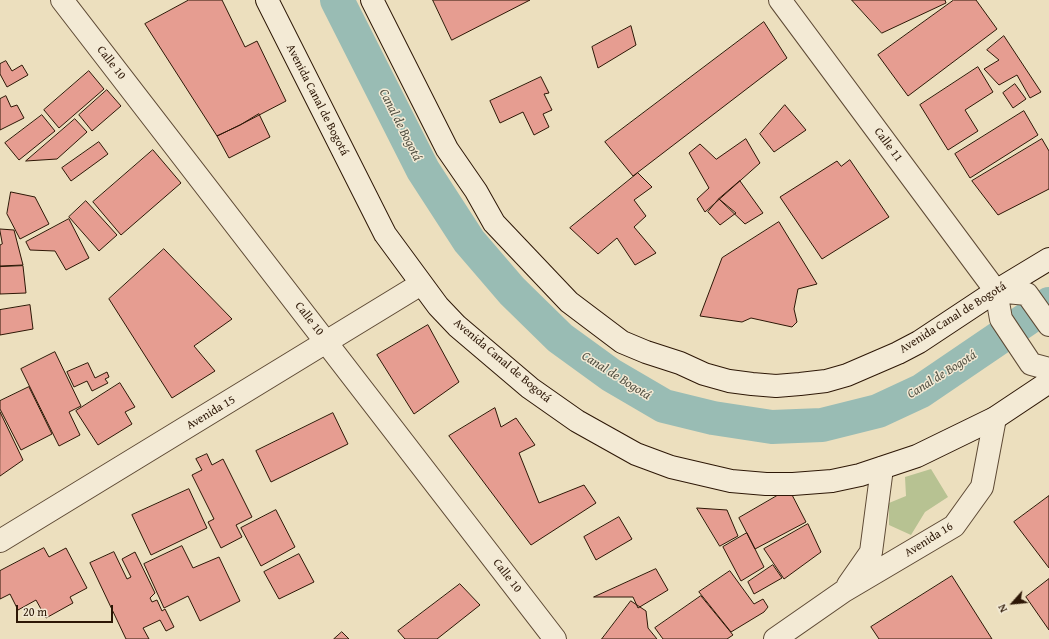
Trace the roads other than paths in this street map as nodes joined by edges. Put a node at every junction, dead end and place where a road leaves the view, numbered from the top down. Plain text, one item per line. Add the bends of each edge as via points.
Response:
1 (62, 0) edge
2 (266, 0) edge
3 (372, 0) edge
4 (780, 0) edge
5 (1049, 259) edge
6 (421, 284) junction
7 (996, 291) junction
8 (1049, 325) edge
9 (327, 342) junction
10 (1040, 367) edge
11 (1049, 382) edge
12 (995, 418) junction
13 (882, 468) junction
14 (0, 541) edge
15 (844, 591) junction
16 (555, 639) edge
17 (775, 639) edge

1 - 9 street, Calle 10
2 - 6 street, Avenida Canal de Bogotá via 385,234
3 - 7 street, Avenida Canal de Bogotá via 447,148 494,223 569,302 622,342 729,381 776,386 800,384 847,375 871,366 919,342
4 - 7 street, Calle 11
5 - 7 street, Avenida Canal de Bogotá
6 - 9 street, Avenida 15
6 - 13 street, Avenida Canal de Bogotá via 457,326 530,388 577,421 636,454 702,475 766,484 832,481
7 - 8 street via 1027,294
7 - 10 street, Calle 11 via 1001,319
9 - 14 street, Avenida 15
9 - 16 street, Calle 10
11 - 12 street, Avenida Canal de Bogotá
12 - 13 street, Avenida Canal de Bogotá via 917,456
12 - 15 street, Avenida 16 via 982,487 954,526
13 - 15 street, Avenida 16 via 871,552
15 - 17 street, Avenida 16

